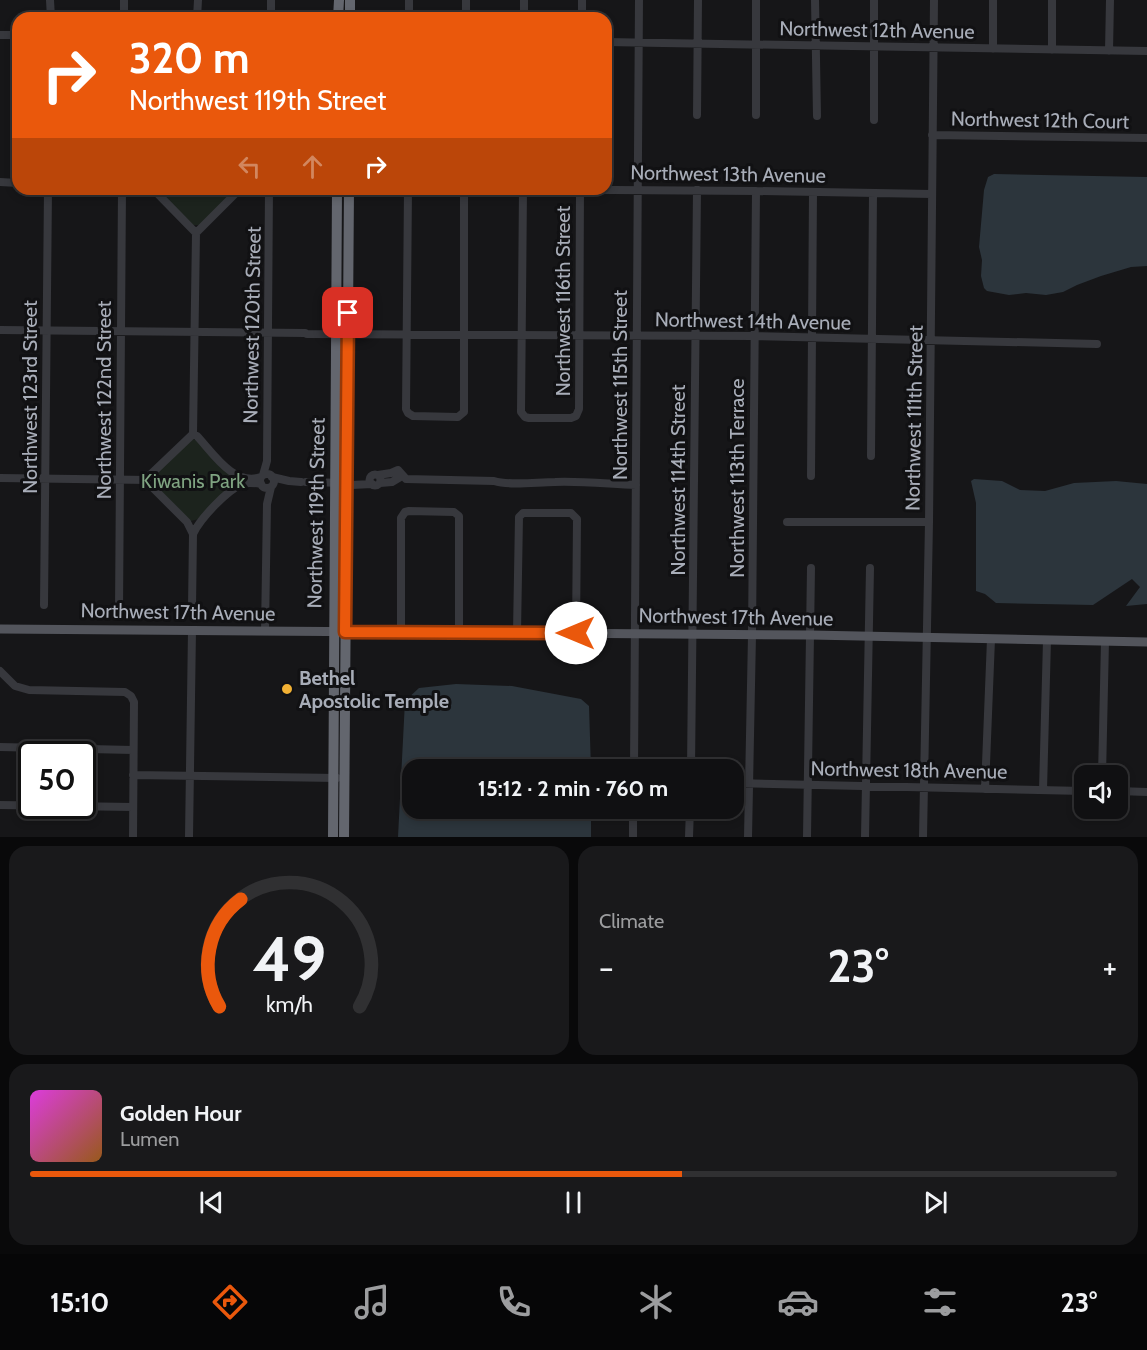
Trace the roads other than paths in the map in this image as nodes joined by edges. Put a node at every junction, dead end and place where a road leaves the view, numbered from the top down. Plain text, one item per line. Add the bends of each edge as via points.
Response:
1 (639, 0) edge
2 (698, 0) edge
3 (756, 0) edge
4 (815, 0) edge
5 (874, 0) edge
6 (934, 0) edge
7 (993, 0) edge
8 (1052, 0) edge
9 (1110, 0) edge
10 (612, 42) edge
11 (639, 42) junction
12 (697, 42) junction
13 (756, 44) junction
14 (816, 46) junction
15 (874, 46) junction
16 (933, 47) junction
17 (993, 50) junction
18 (1052, 50) junction
19 (1109, 51) junction
20 (1147, 51) edge
21 (697, 115) dead end
22 (756, 115) dead end
23 (817, 117) dead end
24 (874, 120) dead end
25 (932, 135) junction
26 (1147, 138) edge
27 (612, 190) edge
28 (638, 190) junction
29 (697, 190) junction
30 (756, 191) junction
31 (813, 192) junction
32 (873, 193) junction
33 (48, 195) edge
34 (122, 195) edge
35 (159, 195) edge
36 (234, 195) edge
37 (269, 195) edge
38 (337, 195) edge
39 (348, 195) edge
40 (408, 195) edge
41 (464, 195) edge
42 (523, 195) edge
43 (580, 195) edge
44 (932, 195) junction
45 (196, 233) junction
46 (0, 330) edge
47 (47, 330) junction
48 (121, 331) junction
49 (195, 332) junction
50 (268, 333) junction
51 (342, 334) junction
52 (408, 335) junction
53 (464, 336) junction
54 (521, 336) junction
55 (578, 336) junction
56 (638, 336) junction
57 (696, 336) junction
58 (755, 336) junction
59 (813, 337) junction
60 (872, 339) junction
61 (931, 340) junction
62 (1097, 344) dead end
63 (193, 434) junction
64 (871, 456) dead end
65 (235, 475) junction
66 (811, 476) dead end
67 (0, 478) edge
68 (46, 479) junction
69 (120, 479) junction
70 (149, 480) junction
71 (267, 481) junction
72 (341, 483) junction
73 (636, 485) junction
74 (234, 489) junction
75 (187, 522) junction
76 (200, 522) junction
77 (787, 522) dead end
78 (929, 522) junction
79 (193, 534) junction
80 (811, 568) dead end
81 (870, 568) dead end
82 (44, 605) dead end
83 (192, 607) dead end
84 (119, 611) dead end
85 (0, 629) edge
86 (192, 630) junction
87 (265, 631) junction
88 (339, 632) junction
89 (400, 632) junction
90 (459, 632) junction
91 (517, 632) junction
92 (576, 633) junction
93 (634, 634) junction
94 (694, 634) junction
95 (752, 635) junction
96 (811, 635) junction
97 (869, 636) junction
98 (927, 637) junction
99 (991, 639) junction
100 (1047, 640) junction
101 (1105, 641) junction
102 (1147, 642) edge
103 (0, 671) edge
104 (0, 747) edge
105 (133, 750) junction
106 (634, 759) edge
107 (691, 759) edge
108 (1102, 765) edge
109 (133, 775) junction
110 (190, 776) junction
111 (339, 778) junction
112 (744, 783) edge
113 (749, 783) junction
114 (807, 784) junction
115 (866, 785) junction
116 (925, 786) junction
117 (986, 789) junction
118 (1043, 790) junction
119 (1074, 791) edge
120 (1128, 791) edge
121 (1147, 792) edge
122 (0, 805) edge
123 (133, 807) junction
124 (633, 819) edge
125 (690, 819) edge
126 (133, 837) edge
127 (189, 837) edge
128 (333, 837) edge
129 (344, 837) edge
130 (633, 837) edge
131 (690, 837) edge
132 (748, 837) edge
133 (807, 837) edge
134 (865, 837) edge
135 (923, 837) edge

1 - 11 street, Northwest 115th Street
2 - 12 street
3 - 13 street
4 - 14 street
5 - 15 street
6 - 16 street, Northwest 111th Street
7 - 17 street
8 - 18 street
9 - 19 street
10 - 11 street, Northwest 12th Avenue
11 - 12 street, Northwest 12th Avenue
11 - 28 street, Northwest 115th Street
12 - 13 street, Northwest 12th Avenue
12 - 21 street
13 - 14 street, Northwest 12th Avenue
13 - 22 street
14 - 15 street, Northwest 12th Avenue
14 - 23 street
15 - 16 street, Northwest 12th Avenue
15 - 24 street
16 - 17 street, Northwest 12th Avenue
16 - 25 street, Northwest 111th Street
17 - 18 street, Northwest 12th Avenue
18 - 19 street, Northwest 12th Avenue
19 - 20 street, Northwest 12th Avenue
25 - 26 street, Northwest 12th Court
25 - 44 street, Northwest 111th Street
27 - 28 street, Northwest 13th Avenue
28 - 29 street, Northwest 13th Avenue
28 - 56 street, Northwest 115th Street
29 - 30 street, Northwest 13th Avenue
29 - 57 street, Northwest 114th Street
30 - 31 street, Northwest 13th Avenue
30 - 58 street, Northwest 113th Terrace
31 - 32 street, Northwest 13th Avenue
31 - 59 street
32 - 44 street, Northwest 13th Avenue
32 - 60 street
33 - 47 street, Northwest 123rd Street
34 - 48 street, Northwest 122nd Street
35 - 45 street
36 - 45 street
37 - 50 street, Northwest 120th Street
38 - 51 highway, Northwest 119th Street
39 - 51 highway, Northwest 119th Street
40 - 52 street
41 - 53 street
42 - 54 street
43 - 55 street, Northwest 116th Street
44 - 61 street, Northwest 111th Street
45 - 49 street
46 - 47 street, Northwest 14th Avenue
47 - 48 street, Northwest 14th Avenue
47 - 68 street, Northwest 123rd Street
48 - 49 street, Northwest 14th Avenue
48 - 69 street, Northwest 122nd Street
49 - 50 street, Northwest 14th Avenue
49 - 63 street
50 - 51 street, Northwest 14th Avenue
50 - 71 street, Northwest 120th Street
51 - 52 street, Northwest 14th Avenue
51 - 72 highway, Northwest 119th Street
52 - 53 street, Northwest 14th Avenue
52 - 53 street via 408,413 458,417 464,407
53 - 54 street, Northwest 14th Avenue
54 - 55 street, Northwest 14th Avenue
54 - 55 street, Northwest 116th Street via 522,415 571,418 578,414
55 - 56 street, Northwest 14th Avenue
56 - 57 street, Northwest 14th Avenue
56 - 73 street, Northwest 115th Street
57 - 58 street, Northwest 14th Avenue
57 - 94 street, Northwest 114th Street
58 - 59 street, Northwest 14th Avenue
58 - 95 street, Northwest 113th Terrace
59 - 60 street, Northwest 14th Avenue
59 - 66 street
60 - 61 street, Northwest 14th Avenue
60 - 64 street
61 - 62 street, Northwest 14th Avenue
61 - 78 street, Northwest 111th Street
63 - 65 street
63 - 70 street
65 - 71 street
65 - 74 street
67 - 68 street
68 - 69 street
68 - 82 street, Northwest 123rd Street
69 - 70 street
69 - 84 street, Northwest 122nd Street
70 - 75 street
71 - 72 street
71 - 74 street
71 - 87 street
72 - 73 street via 397,477 504,484
72 - 88 highway, Northwest 119th Street
73 - 93 street, Northwest 115th Street
74 - 76 street
75 - 76 street
75 - 79 street
76 - 79 street
77 - 78 street
78 - 98 street, Northwest 111th Street
79 - 83 street
80 - 96 street
81 - 97 street
85 - 86 main road, Northwest 17th Avenue
86 - 87 main road, Northwest 17th Avenue
86 - 110 street
87 - 88 main road, Northwest 17th Avenue
88 - 89 main road, Northwest 17th Avenue
88 - 111 highway, Northwest 119th Street
89 - 90 main road, Northwest 17th Avenue
89 - 90 street via 402,518 409,511 458,513
90 - 91 main road, Northwest 17th Avenue
91 - 92 main road, Northwest 17th Avenue
91 - 92 street via 518,520 523,513 571,513 577,519
92 - 93 main road, Northwest 17th Avenue
93 - 94 main road, Northwest 17th Avenue
93 - 106 street, Northwest 115th Street
94 - 95 main road, Northwest 17th Avenue
94 - 107 street, Northwest 114th Street
95 - 96 main road, Northwest 17th Avenue
95 - 113 street, Northwest 113th Terrace
96 - 97 main road, Northwest 17th Avenue
96 - 114 street
97 - 98 main road, Northwest 17th Avenue
97 - 115 street
98 - 99 main road, Northwest 17th Avenue
98 - 116 street, Northwest 111th Street
99 - 100 main road, Northwest 17th Avenue
99 - 117 street
100 - 101 main road, Northwest 17th Avenue
100 - 118 street
101 - 102 main road, Northwest 17th Avenue
101 - 108 street
103 - 105 street via 15,686 29,690 125,692 134,702
104 - 105 street
105 - 109 street
109 - 110 street
109 - 123 street
110 - 111 street
110 - 127 street
111 - 128 highway, Northwest 119th Street
111 - 129 highway, Northwest 119th Street
112 - 113 street, Northwest 18th Avenue
113 - 114 street, Northwest 18th Avenue
113 - 132 street, Northwest 113th Terrace
114 - 115 street, Northwest 18th Avenue
114 - 133 street
115 - 116 street, Northwest 18th Avenue
115 - 134 street
116 - 117 street, Northwest 18th Avenue
116 - 135 street, Northwest 111th Street
117 - 118 street, Northwest 18th Avenue
118 - 119 street, Northwest 18th Avenue
120 - 121 street
122 - 123 street
123 - 126 street
124 - 130 street
125 - 131 street

